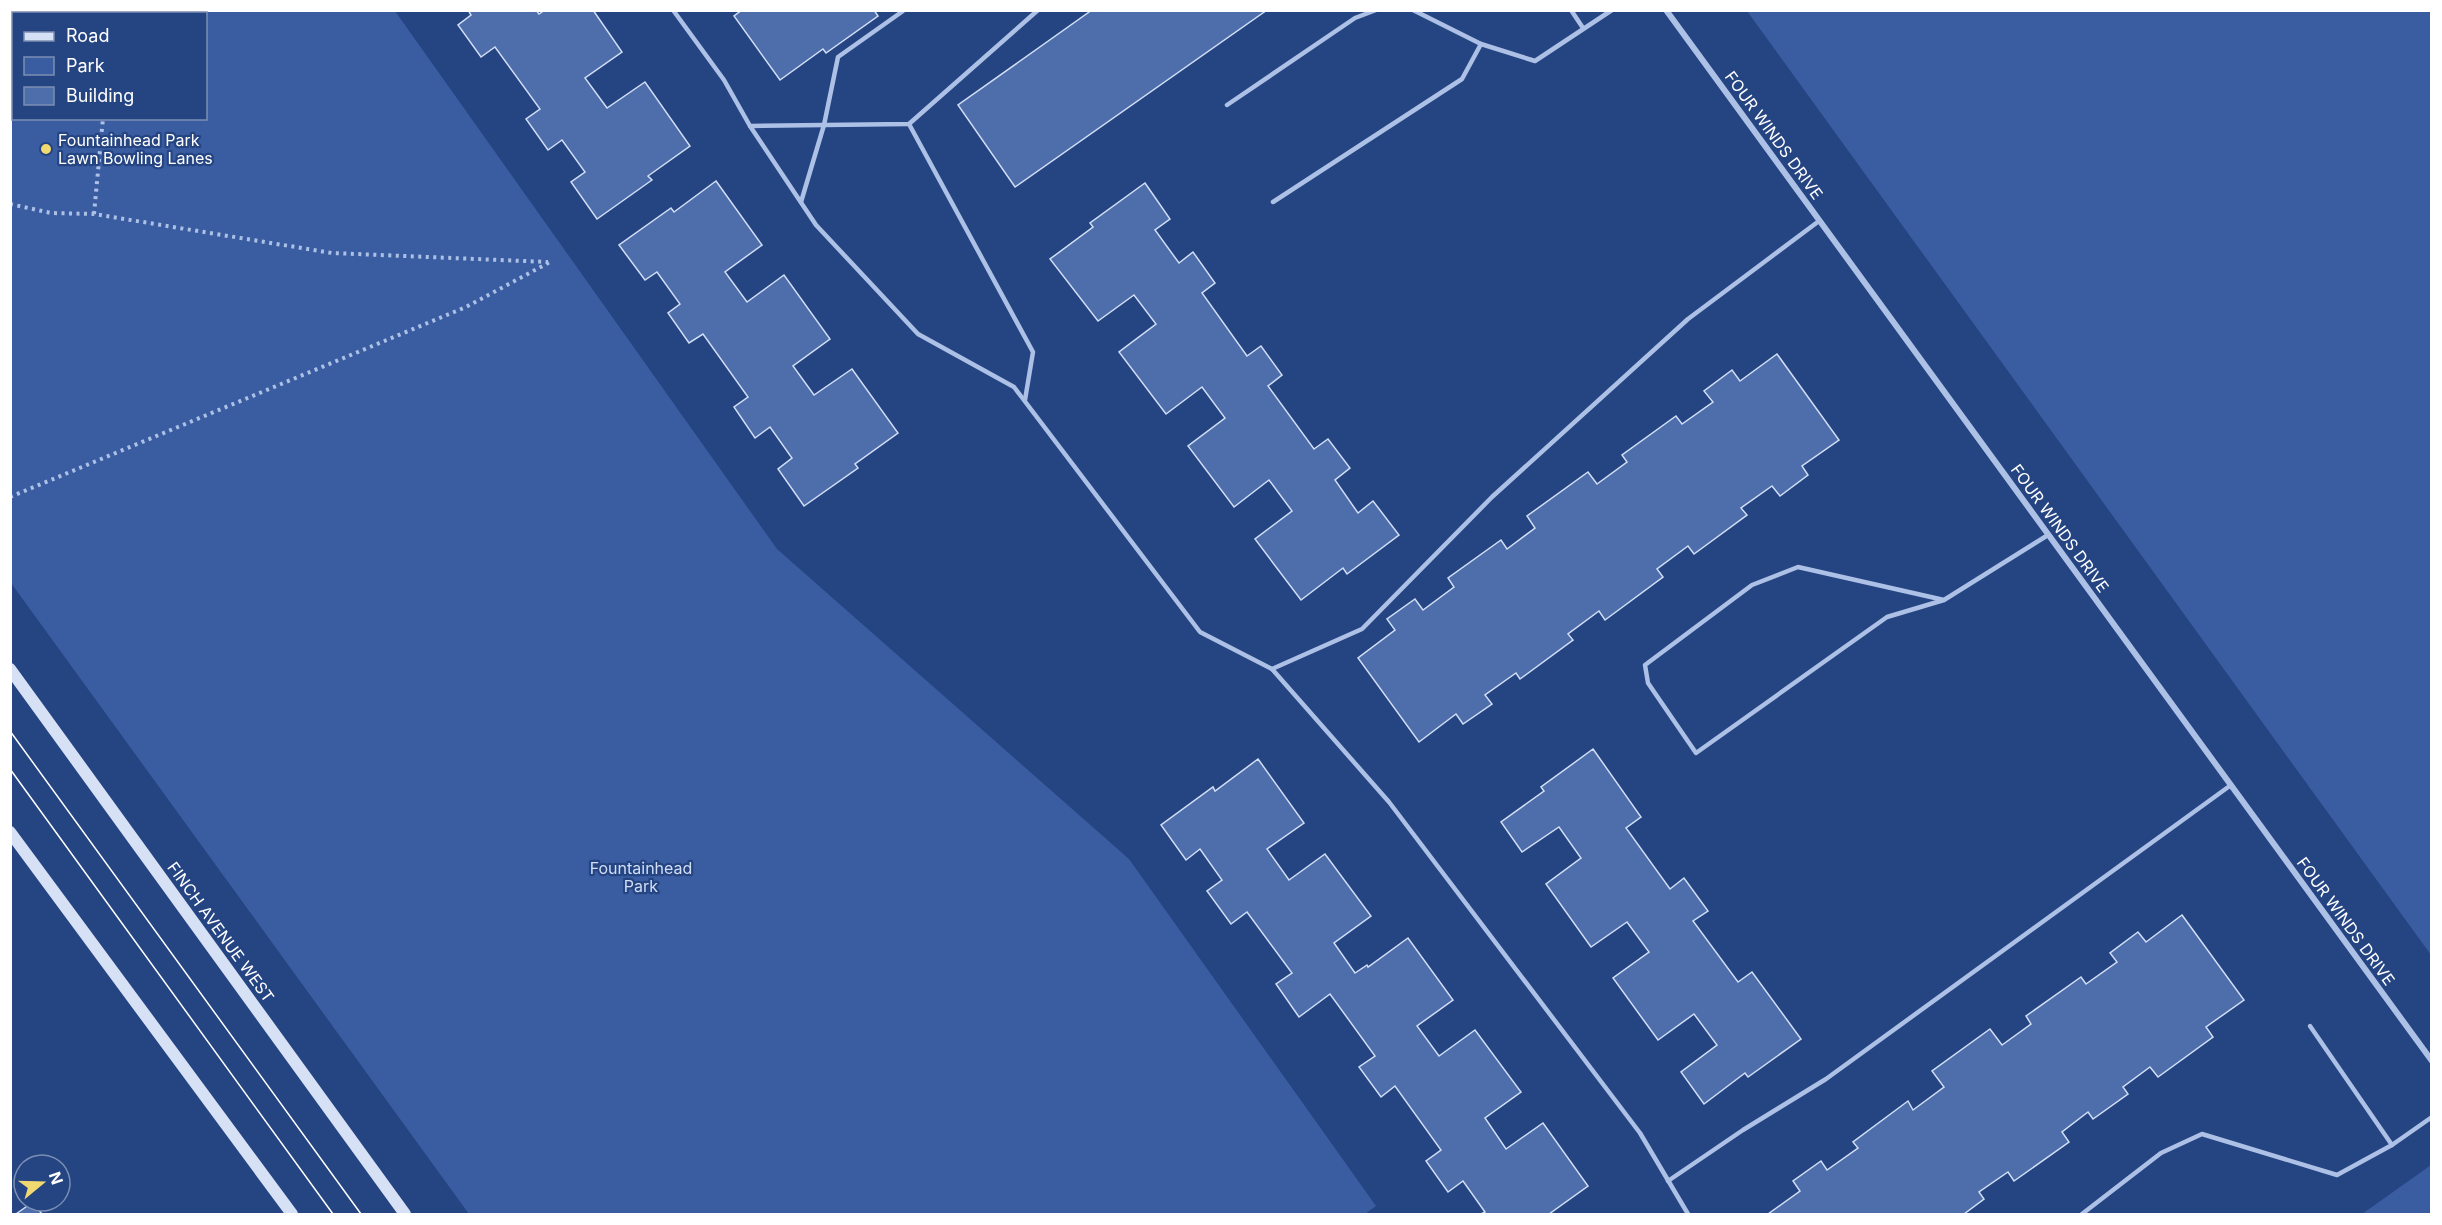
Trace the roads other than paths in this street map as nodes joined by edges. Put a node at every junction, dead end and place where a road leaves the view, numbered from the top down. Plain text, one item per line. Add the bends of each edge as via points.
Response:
1 (673, 10) edge
2 (1038, 10) edge
3 (1376, 10) edge
4 (1413, 10) edge
5 (1571, 10) edge
6 (1612, 10) edge
7 (1666, 10) edge
8 (903, 11) edge
9 (1583, 28) junction
10 (1481, 44) junction
11 (1227, 105) dead end
12 (909, 124) junction
13 (824, 125) junction
14 (750, 126) junction
15 (801, 201) junction
16 (1273, 202) dead end
17 (1819, 221) junction
18 (1025, 400) junction
19 (2048, 535) junction
20 (1944, 600) junction
21 (10, 669) edge
22 (1272, 669) junction
23 (2231, 785) junction
24 (10, 832) edge
25 (2310, 1026) dead end
26 (2432, 1061) edge
27 (2432, 1117) edge
28 (2392, 1145) junction
29 (1668, 1181) junction
30 (292, 1215) edge
31 (405, 1215) edge
32 (1688, 1215) edge
33 (2082, 1215) edge

1 - 14 lane via 724,80
2 - 12 lane
3 - 11 lane via 1355,18
4 - 10 lane
5 - 9 lane
6 - 9 lane
7 - 17 street, FOUR WINDS DRIVE
8 - 13 lane via 838,57
9 - 10 lane via 1535,61
10 - 16 lane via 1462,79
12 - 13 lane
12 - 18 lane via 1033,352
13 - 14 lane
13 - 15 lane
14 - 15 lane
15 - 18 lane via 816,225 918,334 1014,387
17 - 19 street, FOUR WINDS DRIVE
17 - 22 lane via 1688,319 1492,497 1362,629
18 - 22 lane via 1200,632
19 - 20 lane
19 - 23 street, FOUR WINDS DRIVE
20 - 20 lane via 1798,567 1752,585 1645,665 1648,682 1696,753 1887,617
21 - 31 main road, FINCH AVENUE WEST
22 - 29 lane via 1389,802 1640,1132
23 - 26 street, FOUR WINDS DRIVE
23 - 29 lane via 1826,1079
24 - 30 main road
25 - 28 lane
27 - 28 lane
28 - 33 lane via 2337,1175 2202,1134 2161,1154
29 - 32 lane

